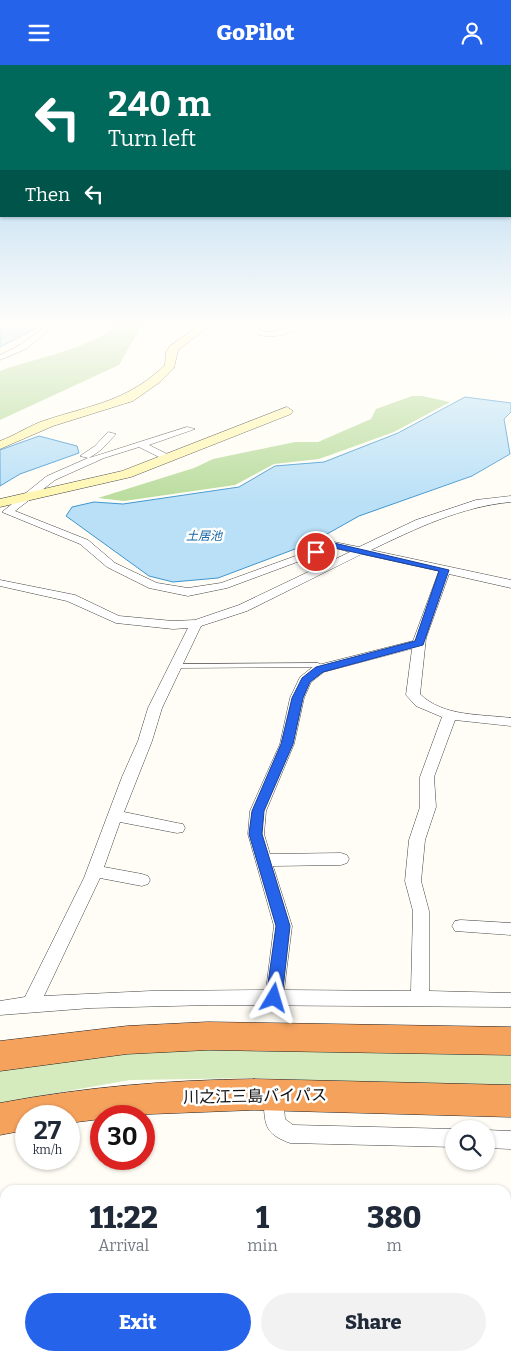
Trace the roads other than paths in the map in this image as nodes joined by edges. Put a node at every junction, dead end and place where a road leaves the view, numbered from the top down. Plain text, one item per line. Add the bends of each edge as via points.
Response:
1 (149, 383) edge
2 (287, 411) dead end
3 (190, 429) dead end
4 (111, 434) dead end
5 (140, 444) junction
6 (0, 445) edge
7 (168, 457) junction
8 (51, 478) junction
9 (26, 497) junction
10 (511, 499) edge
11 (2, 509) edge
12 (360, 551) junction
13 (445, 570) junction
14 (0, 583) edge
15 (511, 584) edge
16 (196, 624) junction
17 (420, 643) junction
18 (176, 666) junction
19 (324, 668) junction
20 (450, 714) junction
21 (511, 722) edge
22 (115, 816) junction
23 (177, 828) dead end
24 (341, 859) dead end
25 (263, 860) junction
26 (95, 871) junction
27 (142, 880) dead end
28 (461, 926) dead end
29 (511, 929) edge
30 (274, 998) junction
31 (420, 999) junction
32 (511, 1000) edge
33 (31, 1004) junction
34 (0, 1008) edge
35 (511, 1041) edge
36 (0, 1056) edge
37 (273, 1094) junction
38 (511, 1101) edge
39 (0, 1119) edge
40 (445, 1138) edge
41 (495, 1139) edge
42 (511, 1140) edge

1 - 6 street via 134,397 115,405 47,423
2 - 7 street
3 - 5 street
4 - 8 street via 98,448
5 - 7 street
5 - 8 street via 101,456
7 - 9 street via 106,480
8 - 9 street
9 - 11 street
10 - 12 street via 480,502 420,522
11 - 12 street via 84,543 111,565 153,586 188,592 223,586 334,545
12 - 13 street
12 - 16 street via 243,608
13 - 15 street
13 - 17 street
14 - 16 street via 71,598 116,619
16 - 18 street
17 - 19 street
17 - 20 street via 413,695 428,708
18 - 19 lane via 318,665
18 - 22 street via 155,708
19 - 25 street via 305,680 291,718 287,744 258,811 256,834
20 - 21 street
20 - 31 street via 427,777 428,807 417,840 413,881 421,911
22 - 23 street
22 - 26 street
24 - 25 street
25 - 30 street via 283,926
26 - 27 street
26 - 33 street
28 - 29 street
30 - 31 street
30 - 33 street
31 - 32 street
33 - 34 street
35 - 36 highway via 208,1036 127,1040
37 - 38 highway, 川之江三島バイパス
37 - 39 highway, 川之江三島バイパス via 114,1100
37 - 40 street via 275,1124 290,1134
41 - 42 street

